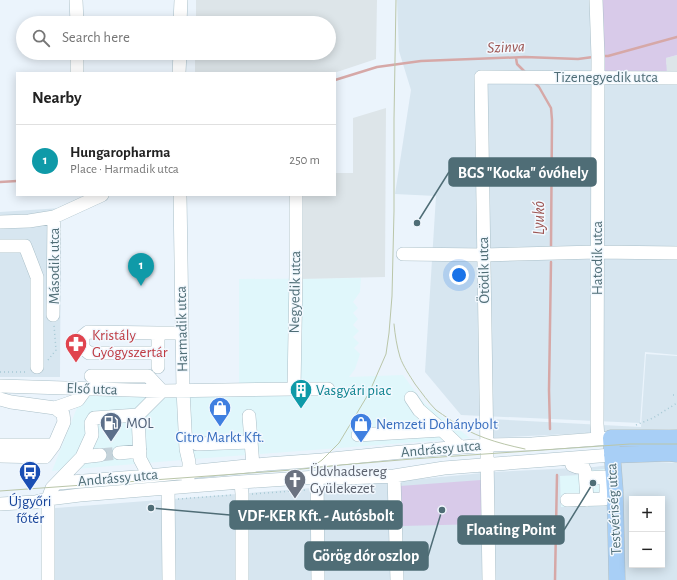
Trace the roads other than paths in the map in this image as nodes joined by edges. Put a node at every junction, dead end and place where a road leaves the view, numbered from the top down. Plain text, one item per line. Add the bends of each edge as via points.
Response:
1 (76, 0) edge
2 (181, 0) edge
3 (596, 0) edge
4 (77, 16) edge
5 (180, 16) edge
6 (77, 60) edge
7 (180, 60) edge
8 (77, 72) edge
9 (179, 72) edge
10 (481, 76) joint
11 (597, 77) junction
12 (677, 78) edge
13 (100, 196) edge
14 (180, 196) edge
15 (296, 196) edge
16 (54, 217) junction
17 (0, 222) edge
18 (0, 246) edge
19 (597, 252) junction
20 (677, 253) edge
21 (403, 254) dead end
22 (484, 256) junction
23 (53, 315) dead end
24 (158, 333) junction
25 (182, 334) junction
26 (158, 353) junction
27 (37, 367) dead end
28 (158, 367) dead end
29 (91, 376) dead end
30 (0, 386) edge
31 (294, 388) junction
32 (86, 389) junction
33 (328, 389) dead end
34 (184, 390) junction
35 (162, 391) junction
36 (411, 398) dead end
37 (4, 401) edge
38 (55, 408) junction
39 (138, 415) junction
40 (249, 416) dead end
41 (442, 430) junction
42 (358, 435) dead end
43 (604, 438) junction
44 (677, 438) edge
45 (251, 442) junction
46 (198, 444) dead end
47 (0, 445) edge
48 (54, 445) junction
49 (487, 445) junction
50 (460, 447) junction
51 (140, 451) junction
52 (119, 453) tunnel mouth
53 (677, 454) edge
54 (100, 455) tunnel mouth
55 (612, 455) junction
56 (0, 456) edge
57 (82, 457) junction
58 (487, 464) junction
59 (572, 465) dead end
60 (253, 466) junction
61 (193, 468) junction
62 (149, 476) junction
63 (394, 476) junction
64 (241, 482) junction
65 (58, 483) junction
66 (315, 484) junction
67 (174, 487) junction
68 (586, 489) junction
69 (48, 499) junction
70 (567, 500) dead end
71 (0, 504) edge
72 (48, 580) edge
73 (169, 580) edge
74 (242, 580) edge
75 (318, 580) edge
76 (396, 580) edge
77 (489, 580) edge
78 (617, 580) edge

1 - 4 street
2 - 5 street
3 - 11 street, Hatodik utca
6 - 8 street
7 - 9 street
10 - 11 street, Tizenegyedik utca
10 - 22 street, Ötödik utca
11 - 12 street, Tizenegyedik utca
11 - 19 street, Hatodik utca
13 - 16 street
14 - 25 street, Harmadik utca
15 - 31 street, Negyedik utca
16 - 17 street
16 - 23 street, Második utca
18 - 27 street via 25,246 37,277
19 - 20 street
19 - 22 street
19 - 43 street, Hatodik utca via 597,424
21 - 22 street
22 - 49 street, Ötödik utca
24 - 25 street
24 - 26 street
24 - 26 street via 88,332 84,336 83,348 89,353
25 - 34 street, Harmadik utca
26 - 28 street
29 - 35 street via 148,376
30 - 32 street, Első utca
31 - 33 street, Első utca
31 - 34 street, Első utca
32 - 35 street, Első utca
32 - 38 street via 78,400
34 - 35 street, Első utca
34 - 61 street, Harmadik utca via 186,449
35 - 39 street
36 - 41 street via 419,410
37 - 38 street
38 - 48 street via 64,417
39 - 51 street
39 - 57 street via 94,418 91,423 92,435
40 - 45 street
41 - 42 street
41 - 50 street
43 - 44 main road, Andrássy utca
43 - 49 street, Andrássy utca
43 - 55 main road, Testvériség utca
45 - 46 street
45 - 60 street
47 - 48 street
48 - 56 street via 45,457
49 - 50 street, Andrássy utca
49 - 58 street, Ötödik utca
50 - 60 street, Andrássy utca
51 - 52 street
51 - 62 street via 140,459
53 - 55 main road, Andrássy utca
54 - 57 street
55 - 58 street, Andrássy utca
55 - 78 main road, Testvériség utca
57 - 65 street
58 - 63 street, Andrássy utca
58 - 77 street, Ötödik utca
59 - 68 street via 583,467
60 - 61 street, Andrássy utca
61 - 62 street, Andrássy utca
61 - 67 street via 186,481
62 - 65 street, Andrássy utca
63 - 66 street, Andrássy utca via 345,478
63 - 76 street
64 - 66 street, Andrássy utca
64 - 67 street, Andrássy utca
64 - 74 street
65 - 69 street, Andrássy utca via 52,488
66 - 75 street
67 - 69 street, Andrássy utca
67 - 73 street
68 - 68 street via 604,477 606,479 604,499
68 - 70 street
69 - 71 street, Andrássy utca
69 - 72 street

